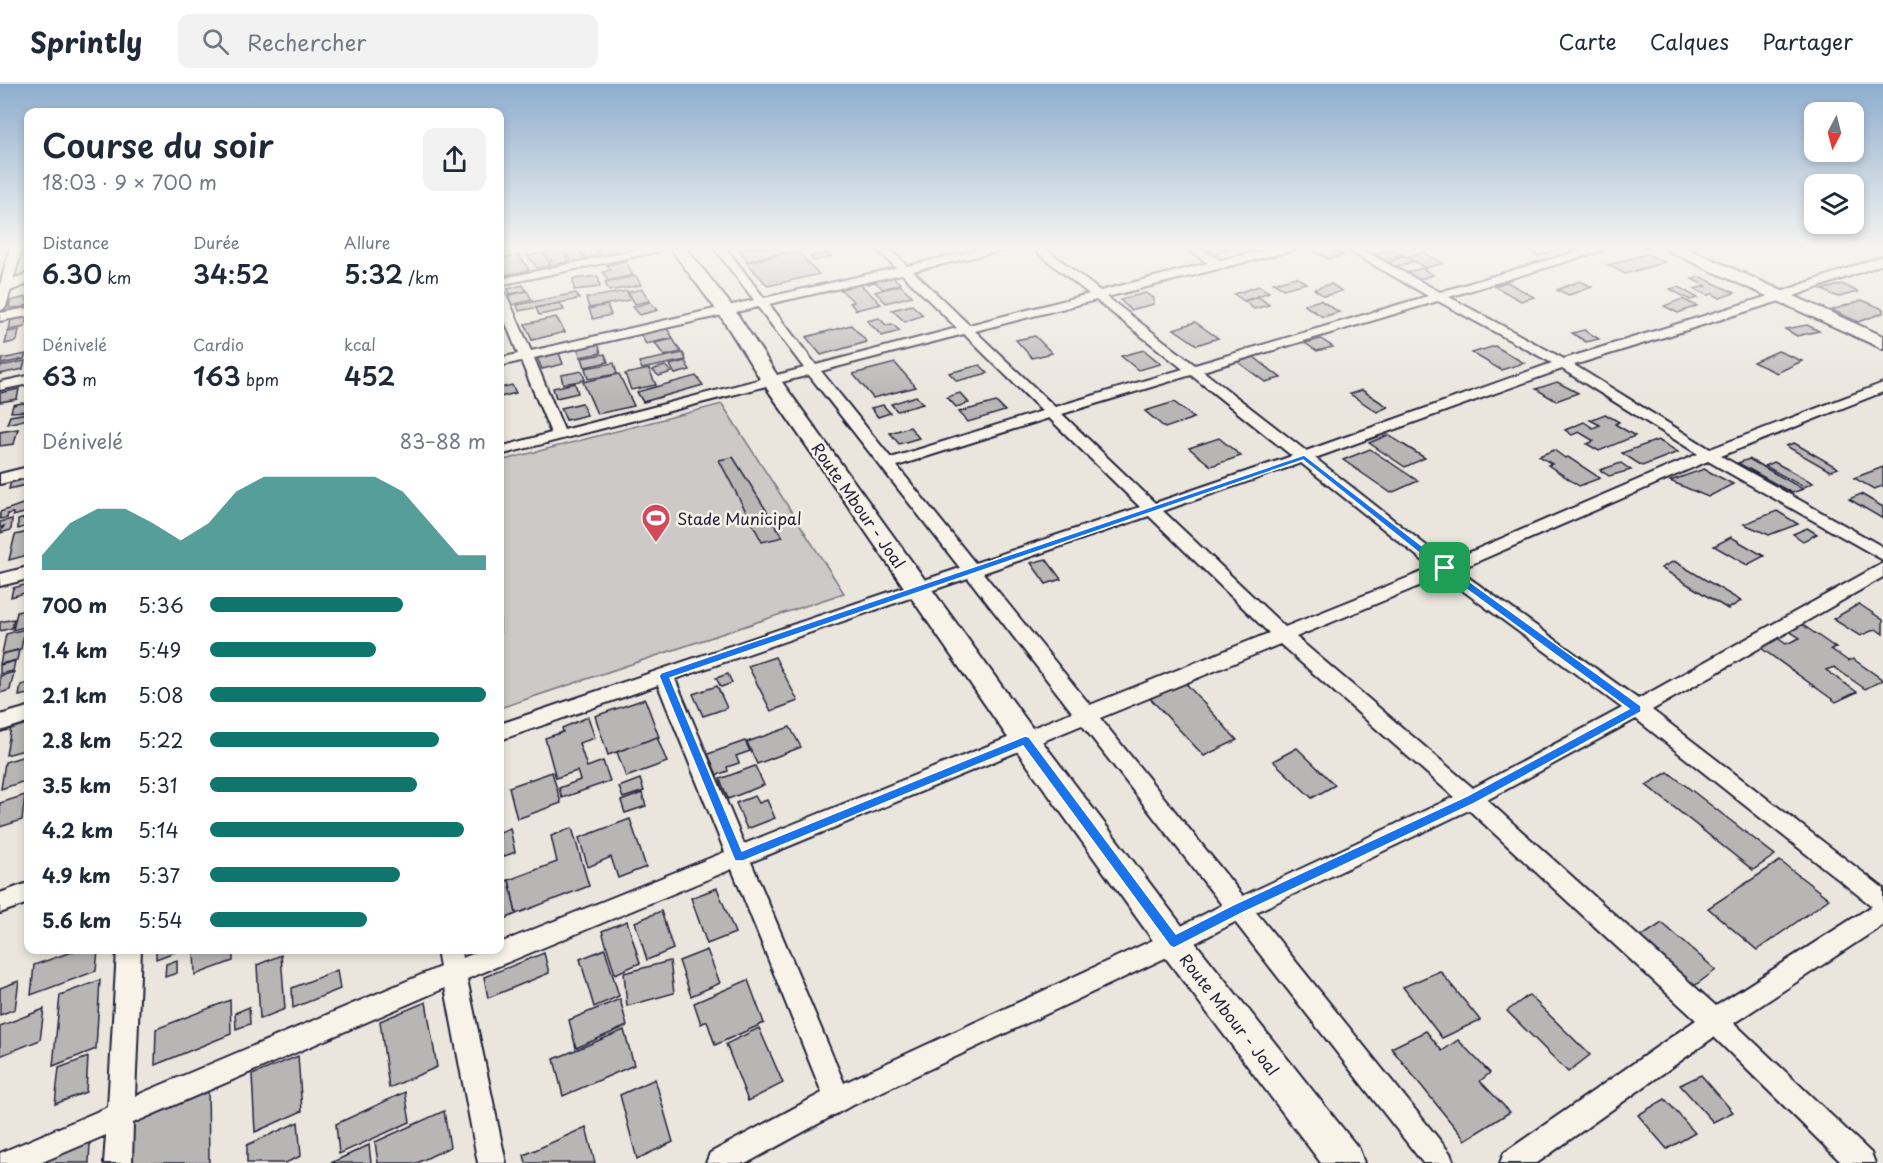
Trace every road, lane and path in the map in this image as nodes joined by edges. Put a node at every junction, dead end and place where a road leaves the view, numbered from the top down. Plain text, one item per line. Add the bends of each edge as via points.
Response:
1 (717, 298) edge
2 (759, 298) edge
3 (778, 298) edge
4 (934, 298) edge
5 (1092, 298) edge
6 (1104, 298) edge
7 (1439, 298) edge
8 (1440, 298) edge
9 (1775, 298) edge
10 (1782, 298) edge
11 (762, 302) junction
12 (504, 304) edge
13 (726, 310) junction
14 (24, 313) edge
15 (0, 317) edge
16 (967, 330) junction
17 (1883, 343) edge
18 (525, 356) junction
19 (504, 361) edge
20 (1563, 364) junction
21 (813, 370) junction
22 (1192, 370) junction
23 (771, 380) junction
24 (24, 381) edge
25 (0, 386) edge
26 (1883, 387) edge
27 (1050, 413) junction
28 (559, 435) junction
29 (504, 450) edge
30 (1709, 454) junction
31 (1304, 457) junction
32 (888, 464) junction
33 (24, 473) edge
34 (0, 479) edge
35 (1152, 509) junction
36 (1883, 554) edge
37 (1445, 568) junction
38 (1883, 569) edge
39 (972, 571) junction
40 (24, 574) edge
41 (0, 580) edge
42 (918, 589) junction
43 (1282, 635) junction
44 (664, 676) junction
45 (1637, 709) junction
46 (24, 716) edge
47 (1086, 716) junction
48 (0, 723) edge
49 (504, 731) edge
50 (1025, 740) junction
51 (1471, 800) junction
52 (739, 858) junction
53 (24, 894) edge
54 (1883, 901) edge
55 (0, 903) edge
56 (1238, 909) junction
57 (1883, 912) edge
58 (504, 942) edge
59 (1174, 942) junction
60 (129, 954) edge
61 (471, 954) edge
62 (451, 961) edge
63 (1714, 1022) junction
64 (838, 1098) junction
65 (121, 1117) junction
66 (8, 1163) edge
67 (118, 1163) edge
68 (492, 1163) edge
69 (720, 1163) edge
70 (1345, 1163) edge
71 (1440, 1163) edge
72 (1515, 1163) edge
73 (1861, 1163) edge

1 - 13 main road, Route Mbour - Joal
2 - 11 street
3 - 11 street
4 - 16 street
5 - 16 street
6 - 22 street
7 - 22 street
8 - 20 street
9 - 20 street
10 - 17 main road
11 - 13 street
11 - 21 street
12 - 18 street
13 - 18 street
13 - 23 main road, Route Mbour - Joal
14 - 15 street
16 - 21 street
16 - 27 street
18 - 19 street
18 - 28 street
20 - 30 street
20 - 31 street
21 - 23 street
21 - 32 street
22 - 27 street
22 - 31 street
23 - 28 street
23 - 42 main road, Route Mbour - Joal
24 - 25 street
26 - 30 street
27 - 32 street
27 - 35 street
28 - 29 street
30 - 36 street
30 - 37 street
31 - 35 street
31 - 37 street
32 - 39 street
33 - 34 street
35 - 39 street
35 - 43 street
37 - 43 street
37 - 45 street
38 - 45 street
39 - 42 street
39 - 47 street
40 - 41 street
42 - 44 street
42 - 50 main road, Route Mbour - Joal
43 - 47 street
43 - 51 street
44 - 49 street
44 - 52 street
45 - 51 street
45 - 54 street
46 - 48 street
47 - 50 street
47 - 56 street
50 - 52 street
50 - 59 main road, Route Mbour - Joal
51 - 56 street
51 - 63 street
52 - 58 street
52 - 64 street
53 - 55 street
56 - 59 street
56 - 71 street
57 - 63 street
59 - 64 street
59 - 70 main road, Route Mbour - Joal
60 - 65 street
61 - 62 street
62 - 65 street
62 - 68 street
63 - 72 street
63 - 73 street
64 - 69 street
65 - 66 street
65 - 67 street

